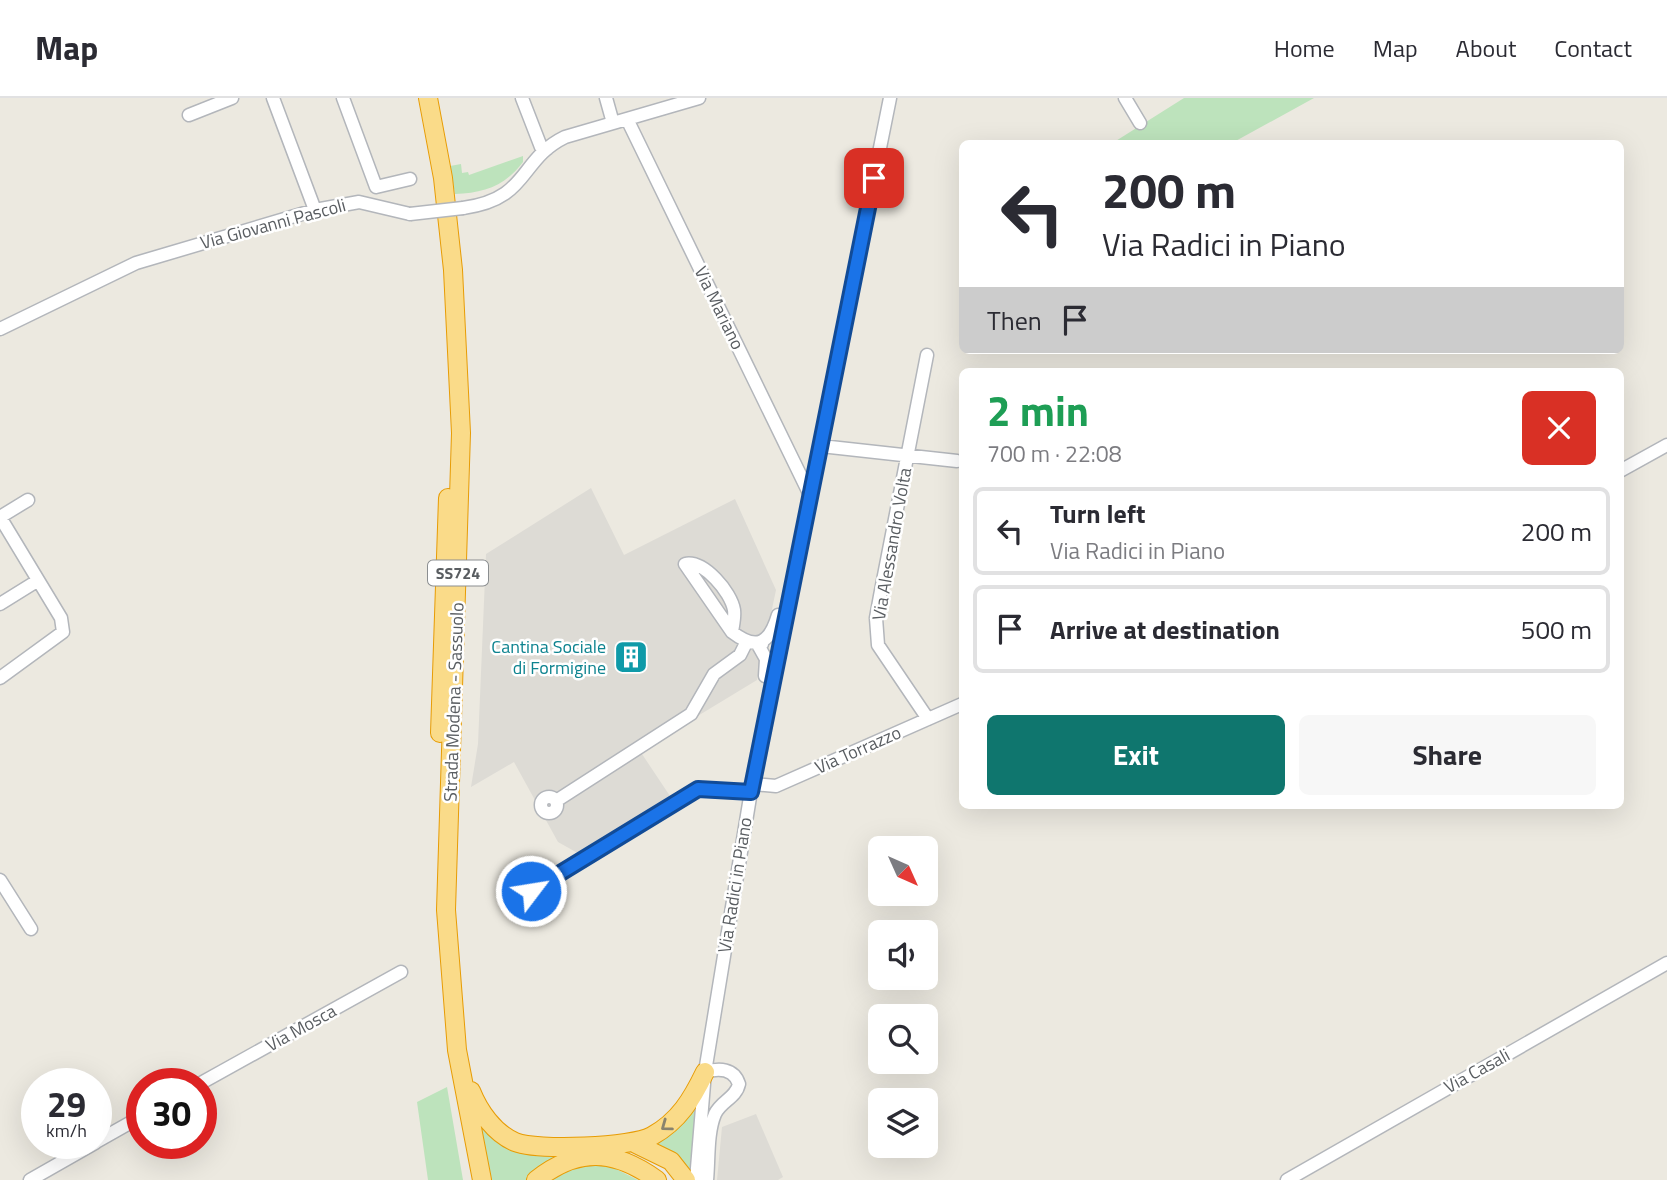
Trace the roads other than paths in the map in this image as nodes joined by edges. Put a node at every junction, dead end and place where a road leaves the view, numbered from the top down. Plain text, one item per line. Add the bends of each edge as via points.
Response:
1 (232, 98) edge
2 (273, 98) edge
3 (343, 98) edge
4 (417, 98) edge
5 (428, 98) edge
6 (522, 98) edge
7 (606, 98) edge
8 (699, 98) edge
9 (890, 98) edge
10 (1125, 98) edge
11 (189, 115) dead end
12 (620, 121) junction
13 (1140, 123) dead end
14 (547, 149) junction
15 (410, 179) dead end
16 (316, 210) junction
17 (0, 329) edge
18 (927, 355) dead end
19 (1667, 445) edge
20 (821, 446) junction
21 (908, 456) junction
22 (957, 461) dead end
23 (1624, 469) edge
24 (811, 498) junction
25 (28, 500) dead end
26 (0, 517) edge
27 (37, 581) junction
28 (791, 594) junction
29 (0, 604) edge
30 (732, 632) junction
31 (752, 642) junction
32 (778, 647) junction
33 (2, 672) edge
34 (769, 693) junction
35 (959, 705) edge
36 (928, 719) junction
37 (751, 788) junction
38 (556, 801) dead end
39 (0, 880) edge
40 (531, 891) dead end
41 (31, 929) dead end
42 (1667, 963) edge
43 (401, 972) dead end
44 (452, 1054) junction
45 (705, 1072) junction
46 (217, 1074) edge
47 (636, 1144) junction
48 (66, 1159) edge
49 (30, 1180) edge
50 (470, 1180) edge
51 (482, 1180) edge
52 (536, 1180) edge
53 (657, 1180) edge
54 (686, 1180) edge
55 (696, 1180) edge
56 (707, 1180) edge
57 (1287, 1180) edge

1 - 11 street
2 - 16 street
3 - 15 street via 376,187
4 - 44 highway, Strada Modena - Sassuolo via 441,269 449,421 435,912
5 - 44 highway, Strada Modena - Sassuolo / SS724 via 443,178 458,348 458,567 446,910
6 - 14 street via 541,146
7 - 12 street, Via Mariano
8 - 12 street, Via Giovanni Pascoli
9 - 20 street, Via Radici in Piano
10 - 13 street
12 - 14 street, Via Giovanni Pascoli via 565,137
12 - 24 street, Via Mariano
14 - 16 street, Via Giovanni Pascoli, bridge via 503,197 463,208 410,214 359,202
16 - 17 street, Via Giovanni Pascoli via 136,263
18 - 21 street, Via Alessandro Volta
19 - 23 street
20 - 21 street
20 - 24 street, Via Radici in Piano
21 - 22 street
21 - 36 street, Via Alessandro Volta via 876,634 882,652
24 - 28 street, Via Radici in Piano
25 - 26 street
26 - 27 street
27 - 29 street
27 - 33 street via 61,618 63,632
28 - 31 street via 782,604 771,634
28 - 32 street, Via Radici in Piano
30 - 30 street via 734,607 708,569 685,564
30 - 31 street
31 - 32 street
31 - 34 street via 766,659
31 - 38 street via 714,674 691,715 620,754
32 - 34 street, Via Radici in Piano
34 - 37 street, Via Radici in Piano
35 - 36 street, Via Torrazzo
36 - 37 street, Via Torrazzo via 776,786
37 - 40 street via 698,789
37 - 45 street, Via Radici in Piano
39 - 41 street
42 - 57 street, Via Casali
43 - 46 street, Via Mosca
44 - 47 highway via 478,1109 515,1142 536,1147
44 - 50 highway, Strada Modena - Sassuolo / SS724
44 - 51 highway, Strada Modena - Sassuolo / SS724
45 -> 47 highway via 690,1103 673,1122
45 - 55 street, Via Radici in Piano
45 - 56 street via 727,1071 739,1084 714,1117
47 - 54 highway via 671,1161
48 - 49 street
52 - 53 highway via 565,1160 597,1156 636,1165

